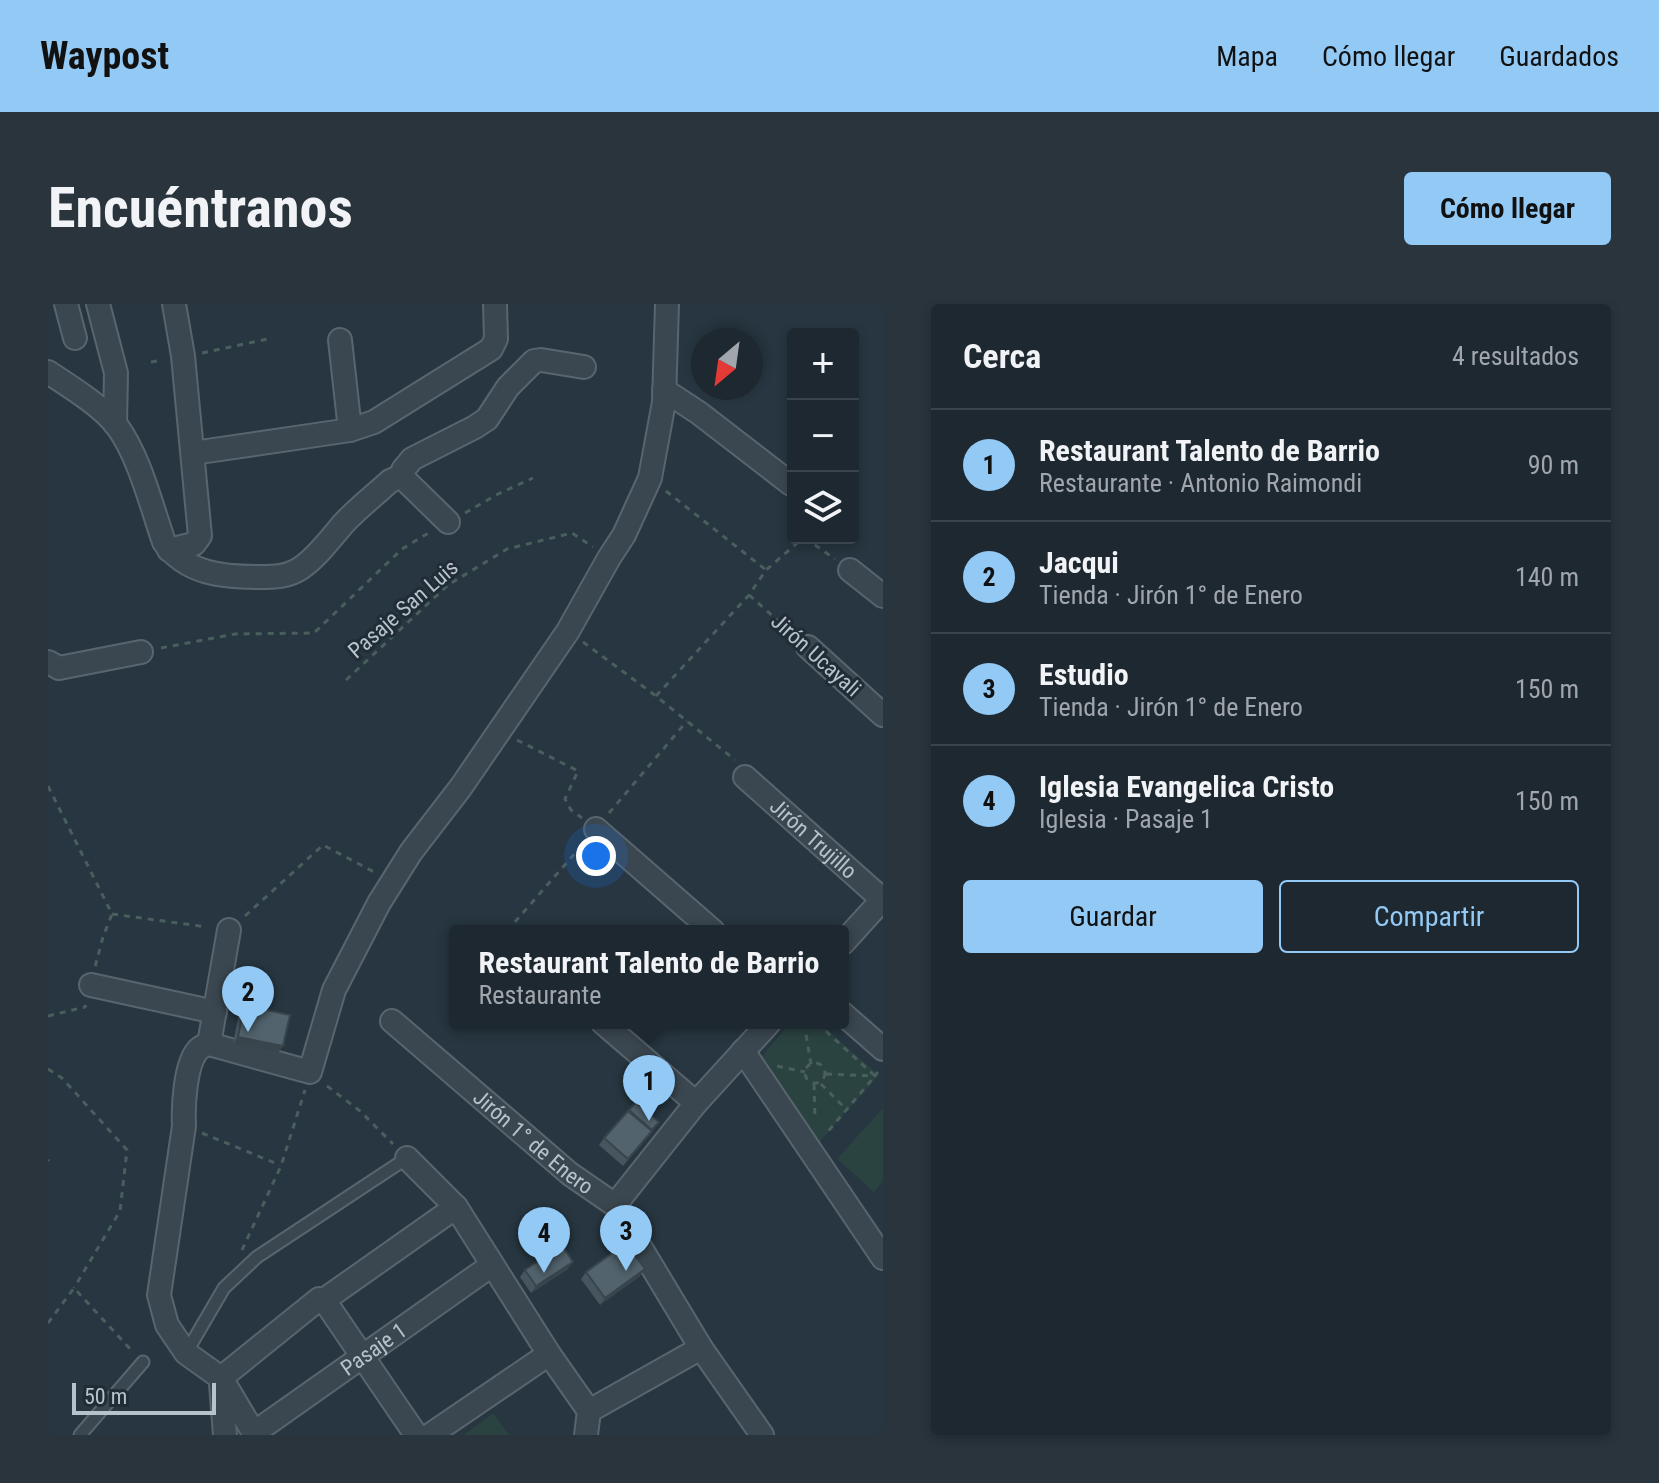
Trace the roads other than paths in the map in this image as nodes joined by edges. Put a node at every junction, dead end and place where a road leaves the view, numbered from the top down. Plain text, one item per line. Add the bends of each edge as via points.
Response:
1 (66, 304) edge
2 (98, 304) edge
3 (174, 304) edge
4 (495, 304) edge
5 (667, 304) edge
6 (75, 338) dead end
7 (340, 340) dead end
8 (584, 367) dead end
9 (48, 372) edge
10 (664, 390) junction
11 (115, 424) junction
12 (350, 430) junction
13 (193, 453) junction
14 (404, 479) junction
15 (787, 481) edge
16 (448, 522) road end
17 (169, 550) junction
18 (850, 570) road end
19 (883, 596) edge
20 (808, 647) road end
21 (141, 652) road end
22 (48, 662) edge
23 (883, 715) edge
24 (745, 777) road end
25 (596, 829) road end
26 (883, 900) edge
27 (706, 925) edge
28 (229, 930) road end
29 (849, 937) edge
30 (91, 985) road end
31 (215, 1012) junction
32 (849, 1019) edge
33 (392, 1021) dead end
34 (610, 1029) edge
35 (763, 1029) edge
36 (209, 1044) junction
37 (883, 1049) edge
38 (743, 1051) junction
39 (696, 1103) junction
40 (407, 1158) joint
41 (615, 1205) junction
42 (456, 1207) junction
43 (883, 1258) edge
44 (492, 1265) junction
45 (324, 1300) junction
46 (701, 1348) junction
47 (186, 1353) junction
48 (549, 1354) junction
49 (362, 1357) junction
50 (143, 1362) road end
51 (221, 1378) junction
52 (589, 1411) junction
53 (254, 1434) edge
54 (80, 1435) edge
55 (225, 1435) edge
56 (416, 1435) edge
57 (430, 1435) edge
58 (586, 1435) edge
59 (762, 1435) edge

1 - 6 street
2 - 11 street via 116,373
3 - 13 street
4 - 12 street via 496,339 491,349 374,422
5 - 10 street
7 - 12 street
8 - 14 street via 534,361 487,419 412,459 403,470
9 - 11 street
10 - 15 street
10 - 36 street via 650,478 624,535 568,631 379,903 334,990 310,1072
11 - 17 street via 131,449
12 - 13 street
13 - 17 street via 200,536 194,544
14 - 16 street
14 - 17 street via 390,481 291,574 226,577 198,569
18 - 19 street
20 - 23 street, Jirón Ucayali
21 - 22 street via 59,668
24 - 26 street, Jirón Trujillo
25 - 27 street
26 - 29 street
28 - 31 street
30 - 31 street
31 - 36 street
32 - 37 street
33 - 41 street, Jirón 1° de Enero via 570,1174
34 - 39 street
35 - 38 street
36 - 47 street via 198,1049 190,1067 159,1295 167,1325
38 - 39 street
38 - 43 street
39 - 41 street
40 - 42 street
40 - 47 lane via 257,1257 224,1288
41 - 46 street, Jirón 1° de Enero
42 - 44 street
42 - 45 street
44 - 48 street
44 - 49 street, Pasaje 1
45 - 49 street
45 - 51 street
46 - 52 street
46 - 59 street, Jirón 1° de Enero
47 - 51 street
48 - 52 street
48 - 57 street
49 - 53 street, Pasaje 1
49 - 56 street
50 - 54 lane
51 - 53 street
51 - 55 street
52 - 58 street

